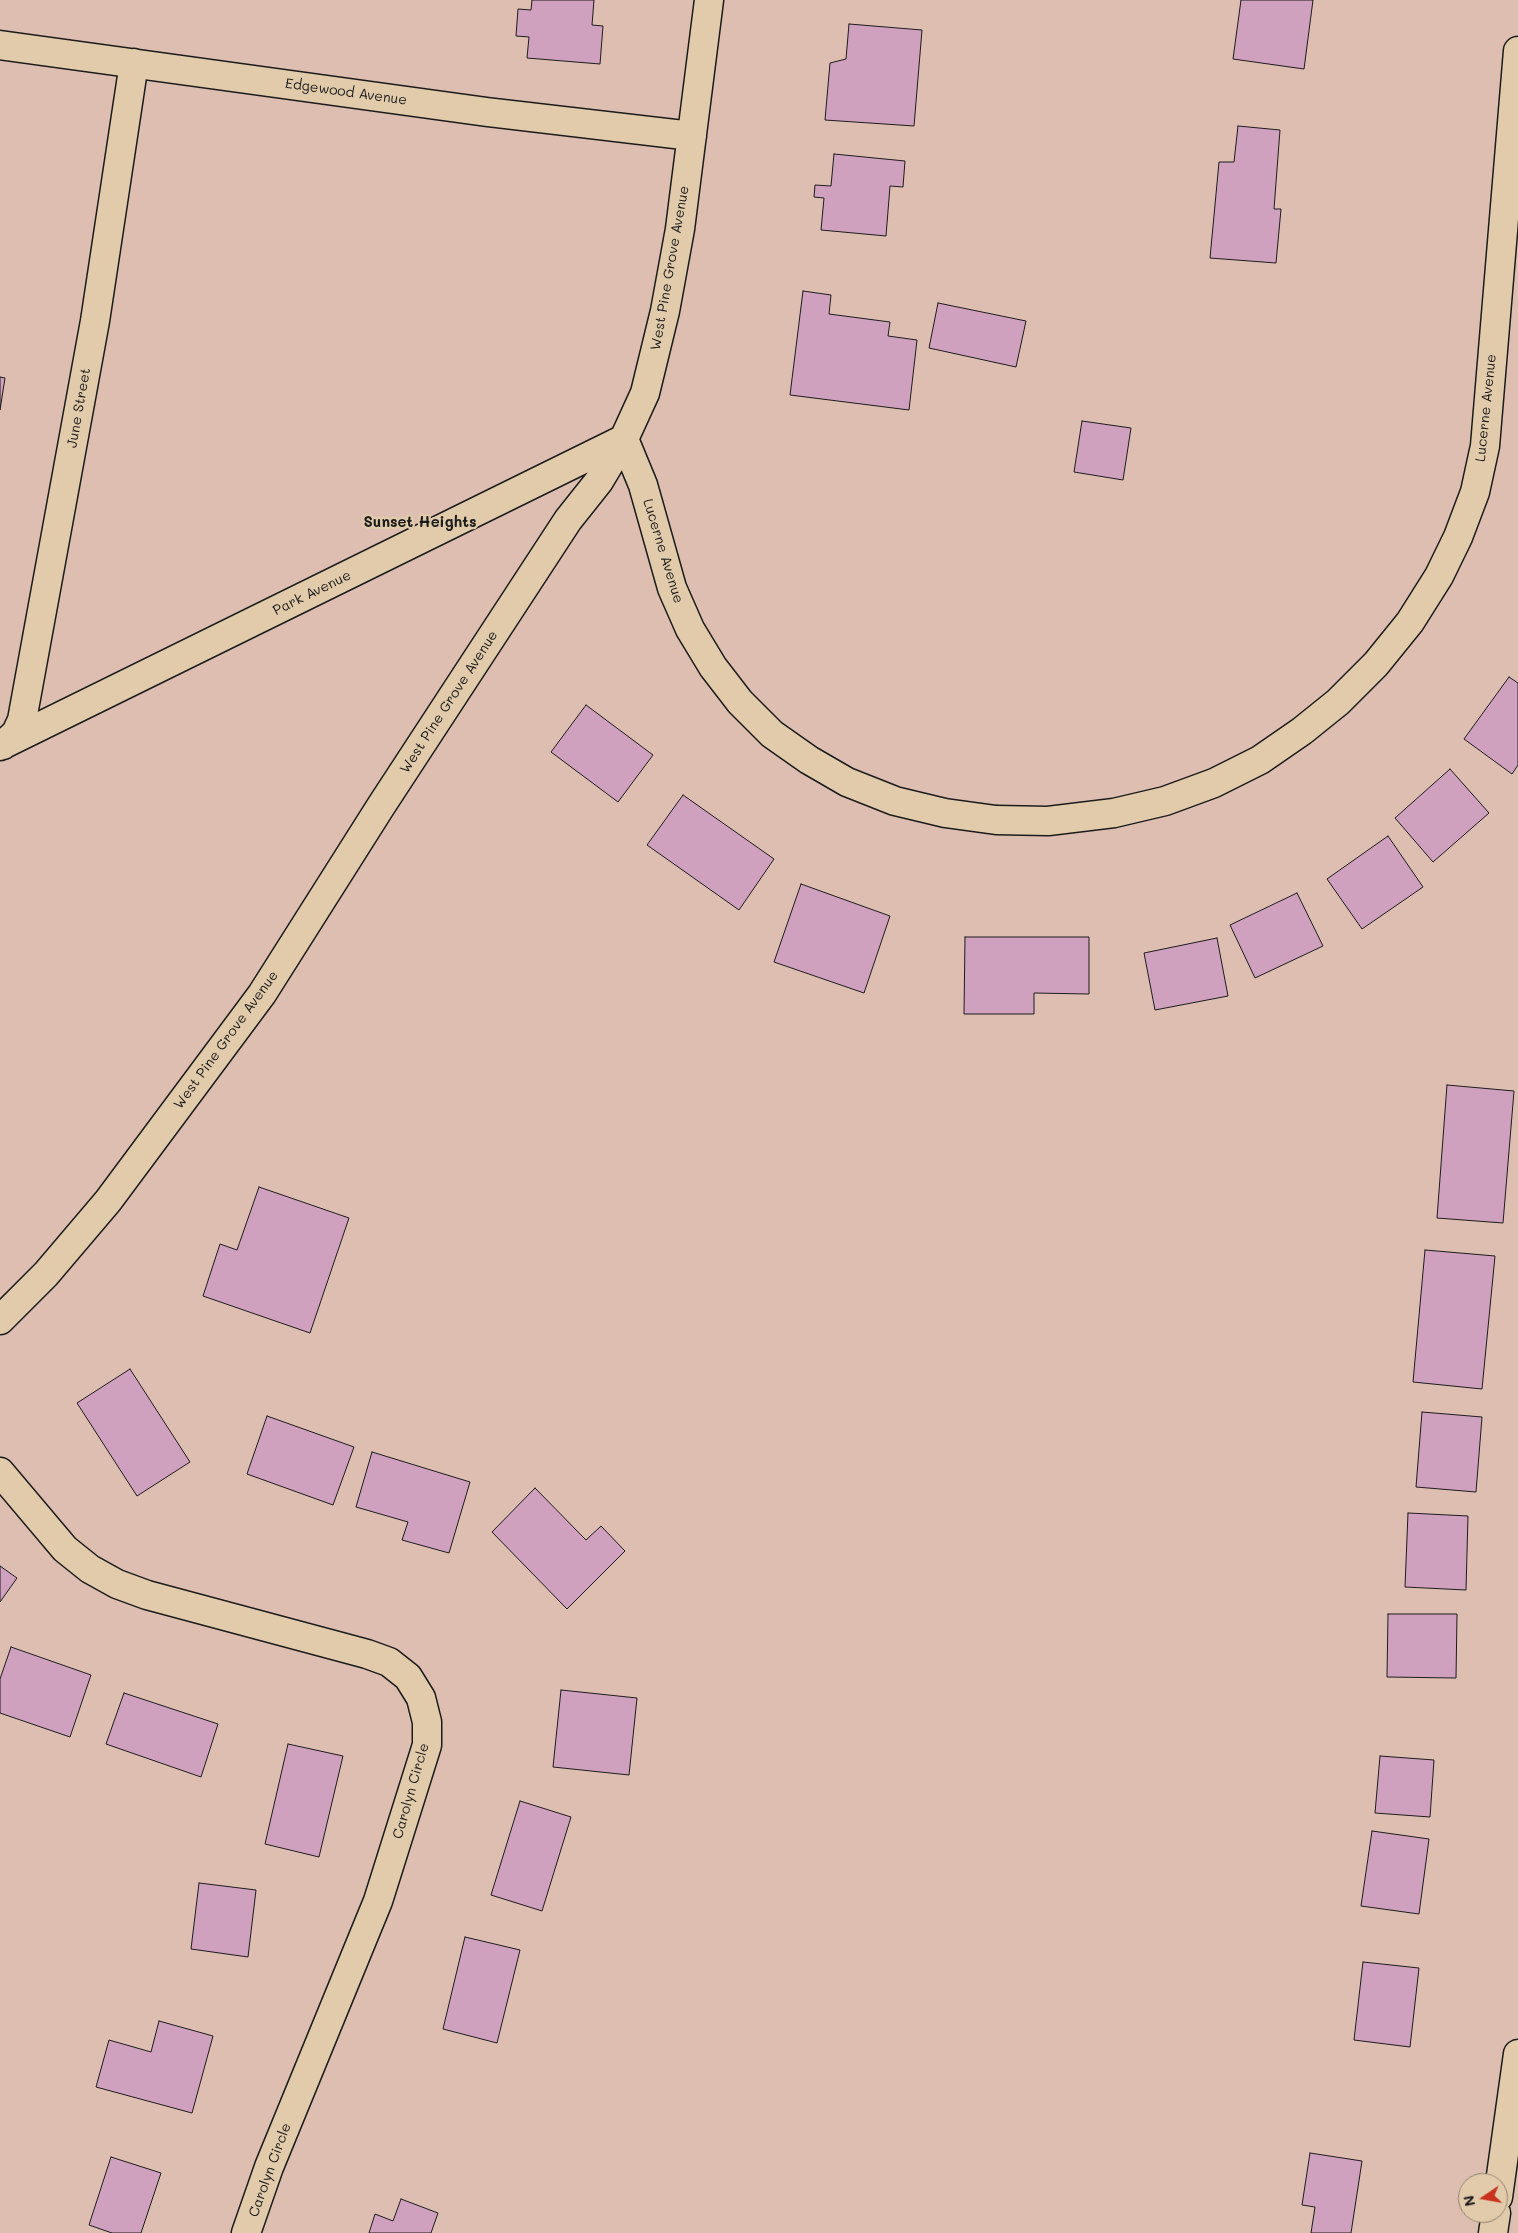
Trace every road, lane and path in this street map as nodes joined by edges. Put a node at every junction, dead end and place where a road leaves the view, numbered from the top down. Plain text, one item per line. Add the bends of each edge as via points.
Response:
1 (709, 0) edge
2 (0, 44) edge
3 (1518, 51) edge
4 (134, 63) junction
5 (692, 136) junction
6 (624, 439) junction
7 (1, 746) edge
8 (0, 1320) edge
9 (0, 1472) edge
10 (1518, 2054) edge
11 (1501, 2173) edge
12 (246, 2233) edge

1 - 5 street, West Pine Grove Avenue
2 - 4 street, Edgewood Avenue
3 - 6 street, Lucerne Avenue via 1485,446 1475,492 1458,537 1439,576 1410,622 1376,664 1338,702 1302,731 1260,760 1214,783 1165,801 1114,814 1048,821 996,820 945,813 895,801 847,782 772,734 740,702 713,667 690,629 672,588 643,485
4 - 5 street, Edgewood Avenue via 487,112
4 - 7 street, June Street via 95,321 22,720 16,733
5 - 6 street, West Pine Grove Avenue via 665,311 645,394
6 - 7 street, Park Avenue
6 - 8 street, West Pine Grove Avenue via 397,781 262,994 108,1201 46,1274
9 - 12 street, Carolyn Circle via 66,1549 90,1569 117,1584 389,1662 408,1677 421,1698 427,1722 427,1745 378,1901 269,2167
10 - 11 street

